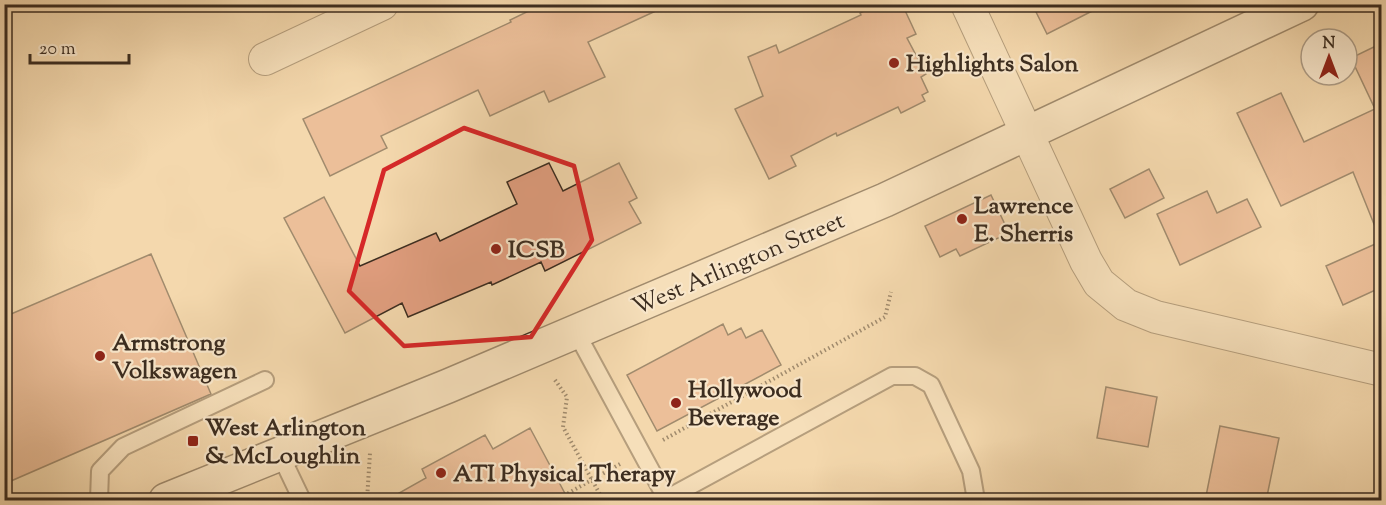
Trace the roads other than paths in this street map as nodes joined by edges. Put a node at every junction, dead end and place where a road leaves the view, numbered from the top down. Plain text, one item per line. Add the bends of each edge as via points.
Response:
1 (382, 4) edge
2 (967, 4) edge
3 (1302, 4) edge
4 (266, 59) dead end
5 (1026, 134) junction
6 (576, 332) junction
7 (1382, 370) edge
8 (265, 380) dead end
9 (280, 454) junction
10 (666, 500) edge
11 (99, 501) edge
12 (165, 501) edge
13 (302, 501) edge
14 (976, 501) edge

1 - 4 street
2 - 5 street
3 - 5 main road, West Arlington Street
5 - 6 main road, West Arlington Street via 885,200
5 - 7 street via 1086,261 1099,283 1126,304 1155,317
6 - 9 main road, West Arlington Street
6 - 10 lane
8 - 11 lane via 123,447 100,471
9 - 12 main road, West Arlington Street
9 - 13 lane
10 - 14 lane via 892,376 915,376 931,385 971,471

